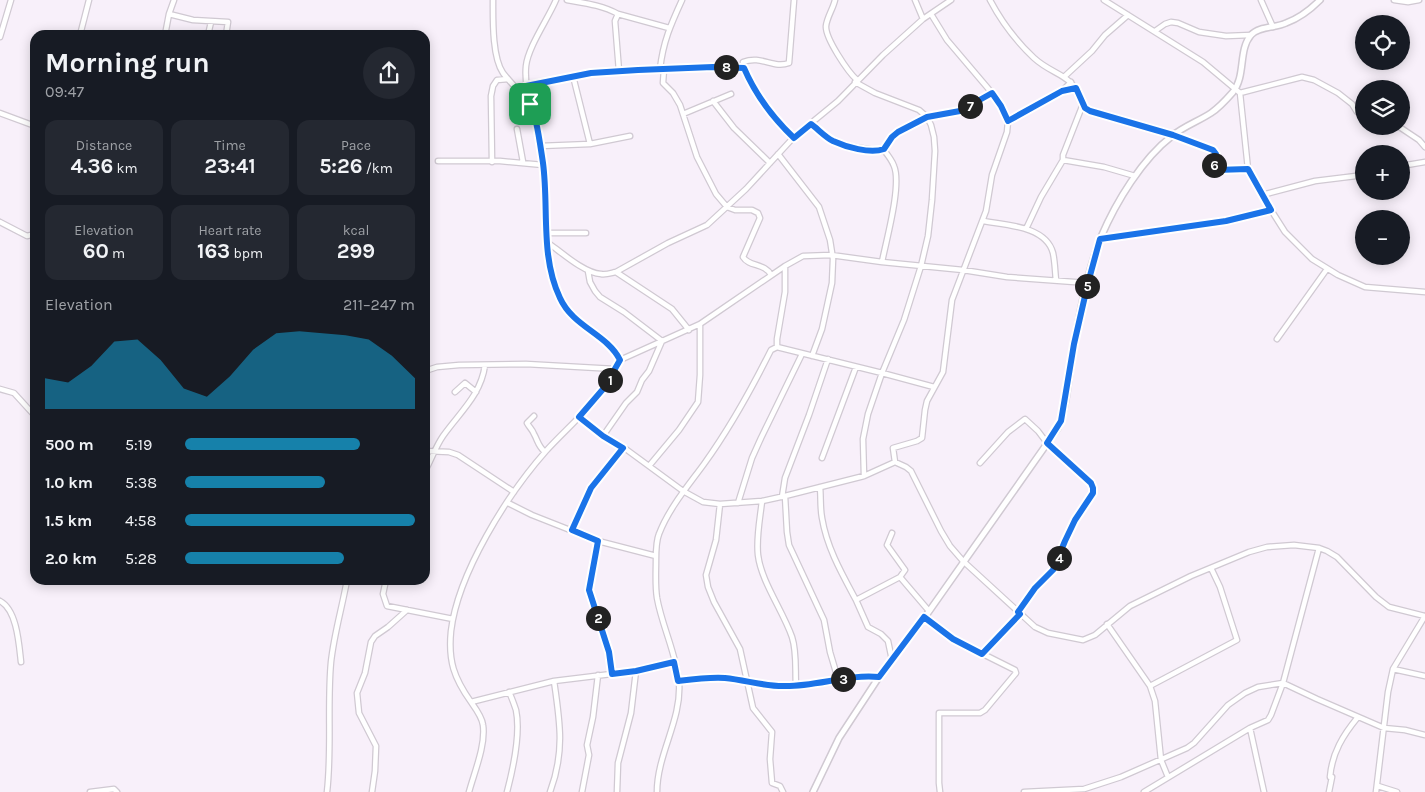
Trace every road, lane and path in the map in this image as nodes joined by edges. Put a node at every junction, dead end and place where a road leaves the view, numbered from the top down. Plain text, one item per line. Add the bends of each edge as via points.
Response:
1 (11, 0) edge
2 (89, 0) edge
3 (174, 0) edge
4 (493, 0) edge
5 (556, 0) edge
6 (567, 0) edge
7 (682, 0) edge
8 (794, 0) edge
9 (835, 0) edge
10 (915, 0) edge
11 (951, 0) edge
12 (990, 0) edge
13 (1104, 0) edge
14 (1262, 0) edge
15 (1320, 0) edge
16 (1394, 0) edge
17 (1420, 0) edge
18 (169, 14) junction
19 (618, 14) junction
20 (931, 14) junction
21 (1128, 15) junction
22 (923, 19) junction
23 (211, 22) junction
24 (1273, 27) junction
25 (669, 28) junction
26 (81, 30) edge
27 (166, 30) edge
28 (209, 30) edge
29 (227, 30) edge
30 (1155, 31) junction
31 (1251, 35) junction
32 (0, 37) edge
33 (744, 68) junction
34 (662, 69) junction
35 (619, 71) junction
36 (573, 76) junction
37 (1065, 76) junction
38 (508, 79) junction
39 (856, 81) junction
40 (1071, 82) junction
41 (526, 86) junction
42 (1076, 88) junction
43 (1062, 91) junction
44 (1238, 91) junction
45 (992, 93) junction
46 (731, 94) dead end
47 (713, 101) junction
48 (530, 104) junction
49 (1083, 104) junction
50 (1355, 109) edge
51 (0, 113) edge
52 (683, 114) junction
53 (927, 117) junction
54 (1008, 121) junction
55 (30, 124) edge
56 (811, 124) junction
57 (518, 129) dead end
58 (1410, 134) edge
59 (1173, 135) junction
60 (630, 136) dead end
61 (794, 138) junction
62 (590, 144) junction
63 (540, 146) junction
64 (1425, 147) edge
65 (884, 149) junction
66 (778, 154) junction
67 (1063, 160) junction
68 (438, 162) dead end
69 (492, 162) junction
70 (523, 162) junction
71 (1425, 162) edge
72 (770, 163) junction
73 (1410, 164) edge
74 (543, 165) junction
75 (1248, 169) junction
76 (1136, 176) junction
77 (1355, 176) edge
78 (1262, 195) junction
79 (727, 207) junction
80 (1271, 210) junction
81 (983, 221) junction
82 (0, 222) edge
83 (1026, 229) junction
84 (546, 233) junction
85 (586, 233) dead end
86 (30, 235) edge
87 (1100, 239) junction
88 (547, 242) junction
89 (832, 255) junction
90 (882, 262) junction
91 (785, 266) junction
92 (922, 266) junction
93 (1327, 269) junction
94 (964, 270) junction
95 (588, 271) junction
96 (616, 272) junction
97 (771, 275) junction
98 (1056, 280) junction
99 (1088, 283) junction
100 (1425, 292) edge
101 (700, 324) junction
102 (689, 330) junction
103 (1277, 339) dead end
104 (662, 341) junction
105 (777, 347) junction
106 (802, 354) junction
107 (812, 356) junction
108 (828, 359) junction
109 (620, 360) junction
110 (485, 365) junction
111 (856, 367) junction
112 (615, 368) junction
113 (430, 371) edge
114 (882, 372) junction
115 (934, 387) junction
116 (0, 389) edge
117 (456, 392) dead end
118 (476, 392) junction
119 (30, 411) edge
120 (534, 416) dead end
121 (579, 417) junction
122 (603, 436) junction
123 (1047, 443) junction
124 (623, 448) junction
125 (430, 452) edge
126 (545, 452) junction
127 (434, 453) junction
128 (822, 458) dead end
129 (430, 461) edge
130 (895, 462) junction
131 (980, 462) dead end
132 (649, 466) junction
133 (864, 476) junction
134 (820, 487) junction
135 (683, 491) junction
136 (514, 492) junction
137 (783, 496) junction
138 (762, 502) junction
139 (508, 503) junction
140 (720, 504) junction
141 (738, 504) junction
142 (572, 530) junction
143 (892, 533) dead end
144 (598, 541) junction
145 (1319, 548) junction
146 (656, 556) junction
147 (964, 561) junction
148 (1211, 568) junction
149 (900, 578) junction
150 (346, 585) edge
151 (385, 585) edge
152 (0, 600) edge
153 (856, 600) junction
154 (407, 610) junction
155 (928, 611) junction
156 (1019, 613) junction
157 (1425, 616) edge
158 (924, 617) junction
159 (454, 619) junction
160 (1107, 624) junction
161 (982, 654) junction
162 (892, 660) junction
163 (21, 662) dead end
164 (674, 662) junction
165 (1393, 669) junction
166 (636, 671) junction
167 (612, 674) junction
168 (598, 675) junction
169 (1425, 676) edge
170 (879, 677) junction
171 (838, 679) junction
172 (554, 681) junction
173 (678, 681) junction
174 (747, 682) junction
175 (1283, 683) junction
176 (796, 686) junction
177 (1150, 686) junction
178 (510, 692) junction
179 (471, 702) junction
180 (1358, 717) junction
181 (1250, 728) junction
182 (1384, 728) junction
183 (1425, 735) edge
184 (1161, 760) junction
185 (1168, 777) junction
186 (1378, 786) junction
187 (90, 792) edge
188 (117, 792) edge
189 (327, 792) edge
190 (372, 792) edge
191 (469, 792) edge
192 (507, 792) edge
193 (550, 792) edge
194 (582, 792) edge
195 (617, 792) edge
196 (657, 792) edge
197 (783, 792) edge
198 (812, 792) edge
199 (940, 792) edge
200 (1024, 792) edge
201 (1144, 792) edge
202 (1264, 792) edge
203 (1328, 792) edge
204 (1376, 792) edge
205 (1397, 792) edge

1 - 32 street
2 - 26 street
3 - 18 street
4 - 38 street via 495,44 502,72
5 - 41 street via 527,60
6 - 19 street
7 - 25 street
8 - 33 street via 789,64 751,59 743,62
9 - 39 street via 826,27 844,66
10 - 22 street
11 - 20 street
12 - 37 street via 1002,20 1034,58
13 - 21 street
14 - 24 street
15 - 24 street via 1305,14
16 - 17 street
18 - 23 street via 187,20
18 - 27 street
19 - 25 street
19 - 35 street via 615,21
20 - 22 street
20 - 45 street via 946,40
21 - 30 street
21 - 37 street
22 - 39 street
23 - 28 street
23 - 29 street via 228,22
24 - 31 street via 1257,30
25 - 34 street via 663,46
30 - 31 street via 1171,22 1199,32
30 - 44 street via 1203,62
31 - 44 street via 1245,49
33 - 34 street
33 - 61 street via 762,102
34 - 35 street
34 - 52 street via 664,83 674,94
35 - 36 street
36 - 41 street
36 - 62 street
37 - 40 street
38 - 48 street
38 - 69 street via 497,80 491,96
39 - 53 street via 875,94 919,110
39 - 56 street via 838,102
40 - 42 street
40 - 43 street
41 - 48 street
42 - 43 street
42 - 49 street
43 - 54 street
44 - 50 street via 1302,77 1338,93
44 - 59 street via 1212,112
44 - 75 street
45 - 53 street via 960,111
45 - 54 street
46 - 47 street
47 - 52 street
47 - 72 street via 734,128
48 - 63 street
49 - 59 street via 1090,111
49 - 67 street
51 - 55 street
52 - 79 street via 703,170
53 - 65 street via 898,132
53 - 92 street via 935,151 928,236
54 - 81 street
56 - 61 street
56 - 65 street via 833,141 854,148
57 - 70 street
58 - 64 street
59 - 75 street via 1213,150 1216,170
59 - 76 street
60 - 62 street
61 - 66 street
62 - 63 street
63 - 74 street
65 - 90 street via 894,163 896,180
66 - 72 street
66 - 89 street via 819,207
67 - 76 street
67 - 83 street
68 - 69 street
69 - 70 street
70 - 74 street
71 - 73 street
72 - 79 street
74 - 84 street
75 - 78 street
76 - 87 street
77 - 78 street via 1315,181
78 - 80 street
79 - 96 street via 707,224
79 - 97 street via 758,213 760,218 743,257 747,262 765,268
80 - 87 street via 1226,221
80 - 93 street via 1285,232
81 - 83 street
81 - 94 street
82 - 86 street
83 - 98 street via 1042,237 1053,252
84 - 85 street
84 - 88 street
87 - 99 street
88 - 95 street
88 - 109 street via 554,284 567,310
89 - 90 street
89 - 91 street via 804,256
89 - 107 street via 830,293
90 - 92 street
91 - 97 street
91 - 105 street via 785,292
92 - 94 street
92 - 114 street
93 - 100 street via 1365,286
93 - 103 street
94 - 98 street
94 - 115 street via 952,300 944,372
95 - 96 street via 600,274
95 - 104 street via 590,282 600,297
96 - 102 street via 672,310
97 - 101 street
98 - 99 street
99 - 123 street via 1061,421
101 - 102 street
101 - 132 street via 698,402
102 - 104 street
104 - 109 street
104 - 122 street via 637,392
105 - 106 street
105 - 135 street via 771,350 749,395
106 - 107 street
106 - 141 street via 760,438
107 - 108 street
108 - 111 street
108 - 137 street via 785,478
109 - 112 street
110 - 112 street
110 - 113 street via 437,367
110 - 118 street
111 - 114 street
111 - 128 street
112 - 121 street via 604,388
114 - 115 street
114 - 133 street via 865,424
115 - 130 street via 925,410 922,438 893,448
116 - 119 street via 14,393
117 - 118 street via 465,383
118 - 127 street
120 - 126 street via 527,425
121 - 122 street
121 - 126 street
122 - 124 street
123 - 131 street via 1025,419
123 - 147 street
123 - 156 street via 1091,483 1093,493 1075,520 1053,570 1035,588
124 - 132 street
124 - 142 street via 591,488
125 - 127 street
126 - 136 street
127 - 129 street
127 - 136 street via 458,455
130 - 133 street
130 - 147 street via 911,471 945,539
132 - 135 street
133 - 134 street
134 - 137 street
134 - 153 street via 828,542
135 - 140 street via 704,502
135 - 146 street via 659,533
136 - 139 street
137 - 138 street
137 - 171 street via 789,545 824,620
138 - 141 street
138 - 176 street via 758,555 792,638
139 - 142 street
139 - 159 street via 484,540 460,595
140 - 141 street
140 - 174 street via 716,540 706,575 714,602 740,649
142 - 144 street
143 - 149 street via 887,544 905,570
144 - 146 street
144 - 167 street via 589,590 609,652
145 - 148 street via 1294,545 1266,547
145 - 157 street via 1337,557 1389,606
145 - 175 street
146 - 164 street via 657,598
147 - 155 street
147 - 156 street
148 - 160 street via 1130,606
148 - 177 street via 1237,640
149 - 153 street
149 - 155 street
150 - 189 street via 331,661
151 - 154 street via 383,594 387,606
152 - 163 street via 10,612 18,636
153 - 162 street via 868,627 888,641
154 - 159 street
154 - 190 street via 375,636 357,693 359,713 376,746
155 - 158 street
156 - 160 street via 1042,631 1078,640 1090,638
156 - 161 street
157 - 165 street
158 - 161 street via 953,639
158 - 162 street
159 - 179 street via 450,661
160 - 177 street
161 - 199 street via 1016,673 980,713 939,714
162 - 170 street
164 - 166 street
164 - 173 street
165 - 169 street
165 - 182 street
166 - 167 street
166 - 195 street via 631,713 618,763
167 - 168 street
168 - 172 street
168 - 194 street
170 - 171 street
170 - 198 street via 839,738
171 - 176 street
172 - 178 street
172 - 193 street via 560,758
173 - 174 street via 709,677
173 - 196 street via 678,707 664,752
174 - 176 street
174 - 197 street via 753,708 772,732 772,783 780,786
175 - 180 street
175 - 181 street via 1270,718
175 - 184 street via 1252,688 1244,693 1228,705 1194,743
177 - 184 street via 1155,701
178 - 179 street
178 - 192 street via 516,710 516,735
179 - 191 street via 483,724 483,734
180 - 182 street
180 - 203 street via 1345,732 1333,758
181 - 185 street
181 - 202 street
182 - 183 street
182 - 186 street
184 - 185 street
184 - 200 street via 1084,789
185 - 201 street
186 - 204 street
186 - 205 street
187 - 188 street via 114,789

